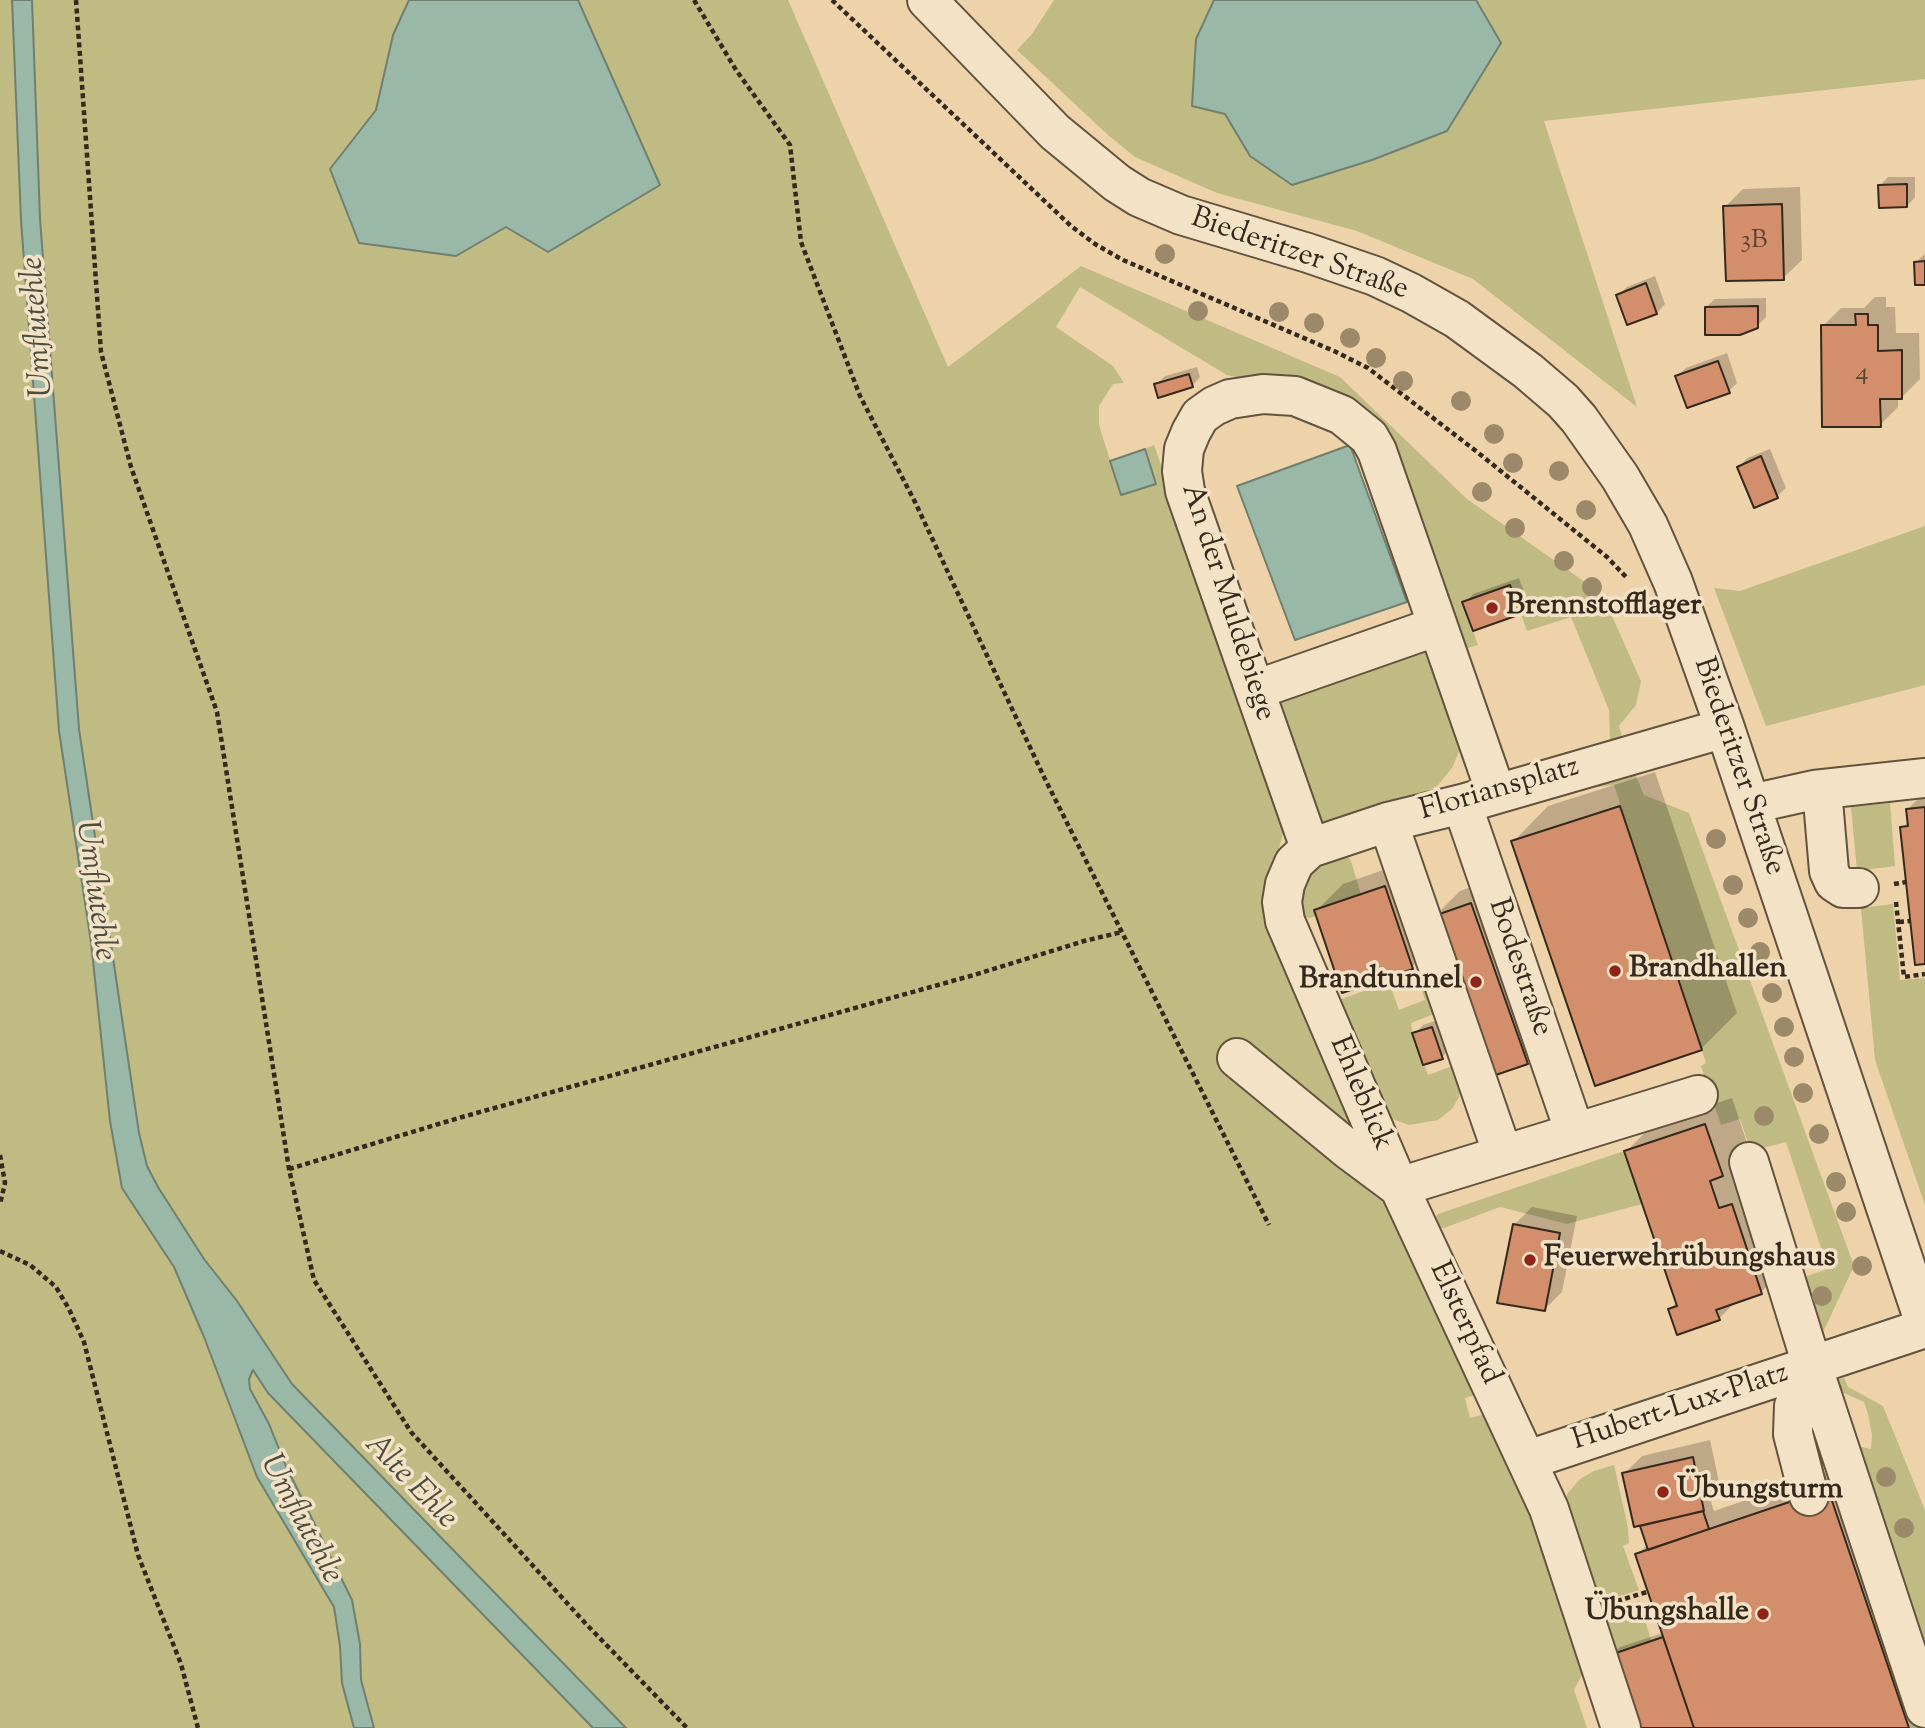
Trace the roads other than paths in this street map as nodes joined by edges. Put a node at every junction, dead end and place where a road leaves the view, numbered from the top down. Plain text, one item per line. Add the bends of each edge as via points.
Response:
1 (927, 0) edge
2 (1438, 626) junction
3 (1255, 690) junction
4 (1708, 732) junction
5 (1925, 778) edge
6 (1822, 789) junction
7 (1479, 798) junction
8 (1751, 804) junction
9 (1388, 822) junction
10 (1310, 848) junction
11 (1877, 886) road end
12 (1237, 1058) dead end
13 (1698, 1095) dead end
14 (1575, 1133) junction
15 (1503, 1155) junction
16 (1749, 1163) dead end
17 (1399, 1187) junction
18 (1925, 1326) edge
19 (1823, 1362) junction
20 (1528, 1460) junction
21 (1809, 1496) dead end
22 (1925, 1708) edge
23 (1621, 1728) edge

1 - 4 street, Biederitzer Straße via 1055,132 1128,190 1181,215 1375,276 1457,319 1549,388 1590,434 1648,525 1673,582
2 - 3 street
2 - 3 street, An der Muldebiege via 1369,437 1342,415 1302,398 1263,394 1230,399 1200,416 1184,449 1182,471
2 - 7 street, An der Muldebiege
3 - 10 street, An der Muldebiege
4 - 7 street, Floriansplatz
4 - 8 street, Biederitzer Straße
5 - 6 street
6 - 8 street
6 - 11 street via 1829,871 1834,882 1843,888
7 - 9 street, Floriansplatz
7 - 14 street, Bodestraße
8 - 18 street, Biederitzer Straße
9 - 10 street, Floriansplatz
9 - 15 street
10 - 17 street, Ehleblick via 1294,863 1285,884 1285,921
12 - 17 street
13 - 14 street
14 - 15 street
15 - 17 street
16 - 19 street
17 - 20 street, Elsterpfad
18 - 19 street, Hubert-Lux-Platz
19 - 20 street, Hubert-Lux-Platz
19 - 21 street via 1794,1406 1793,1434
19 - 22 street
20 - 23 street, Elsterpfad via 1549,1508

